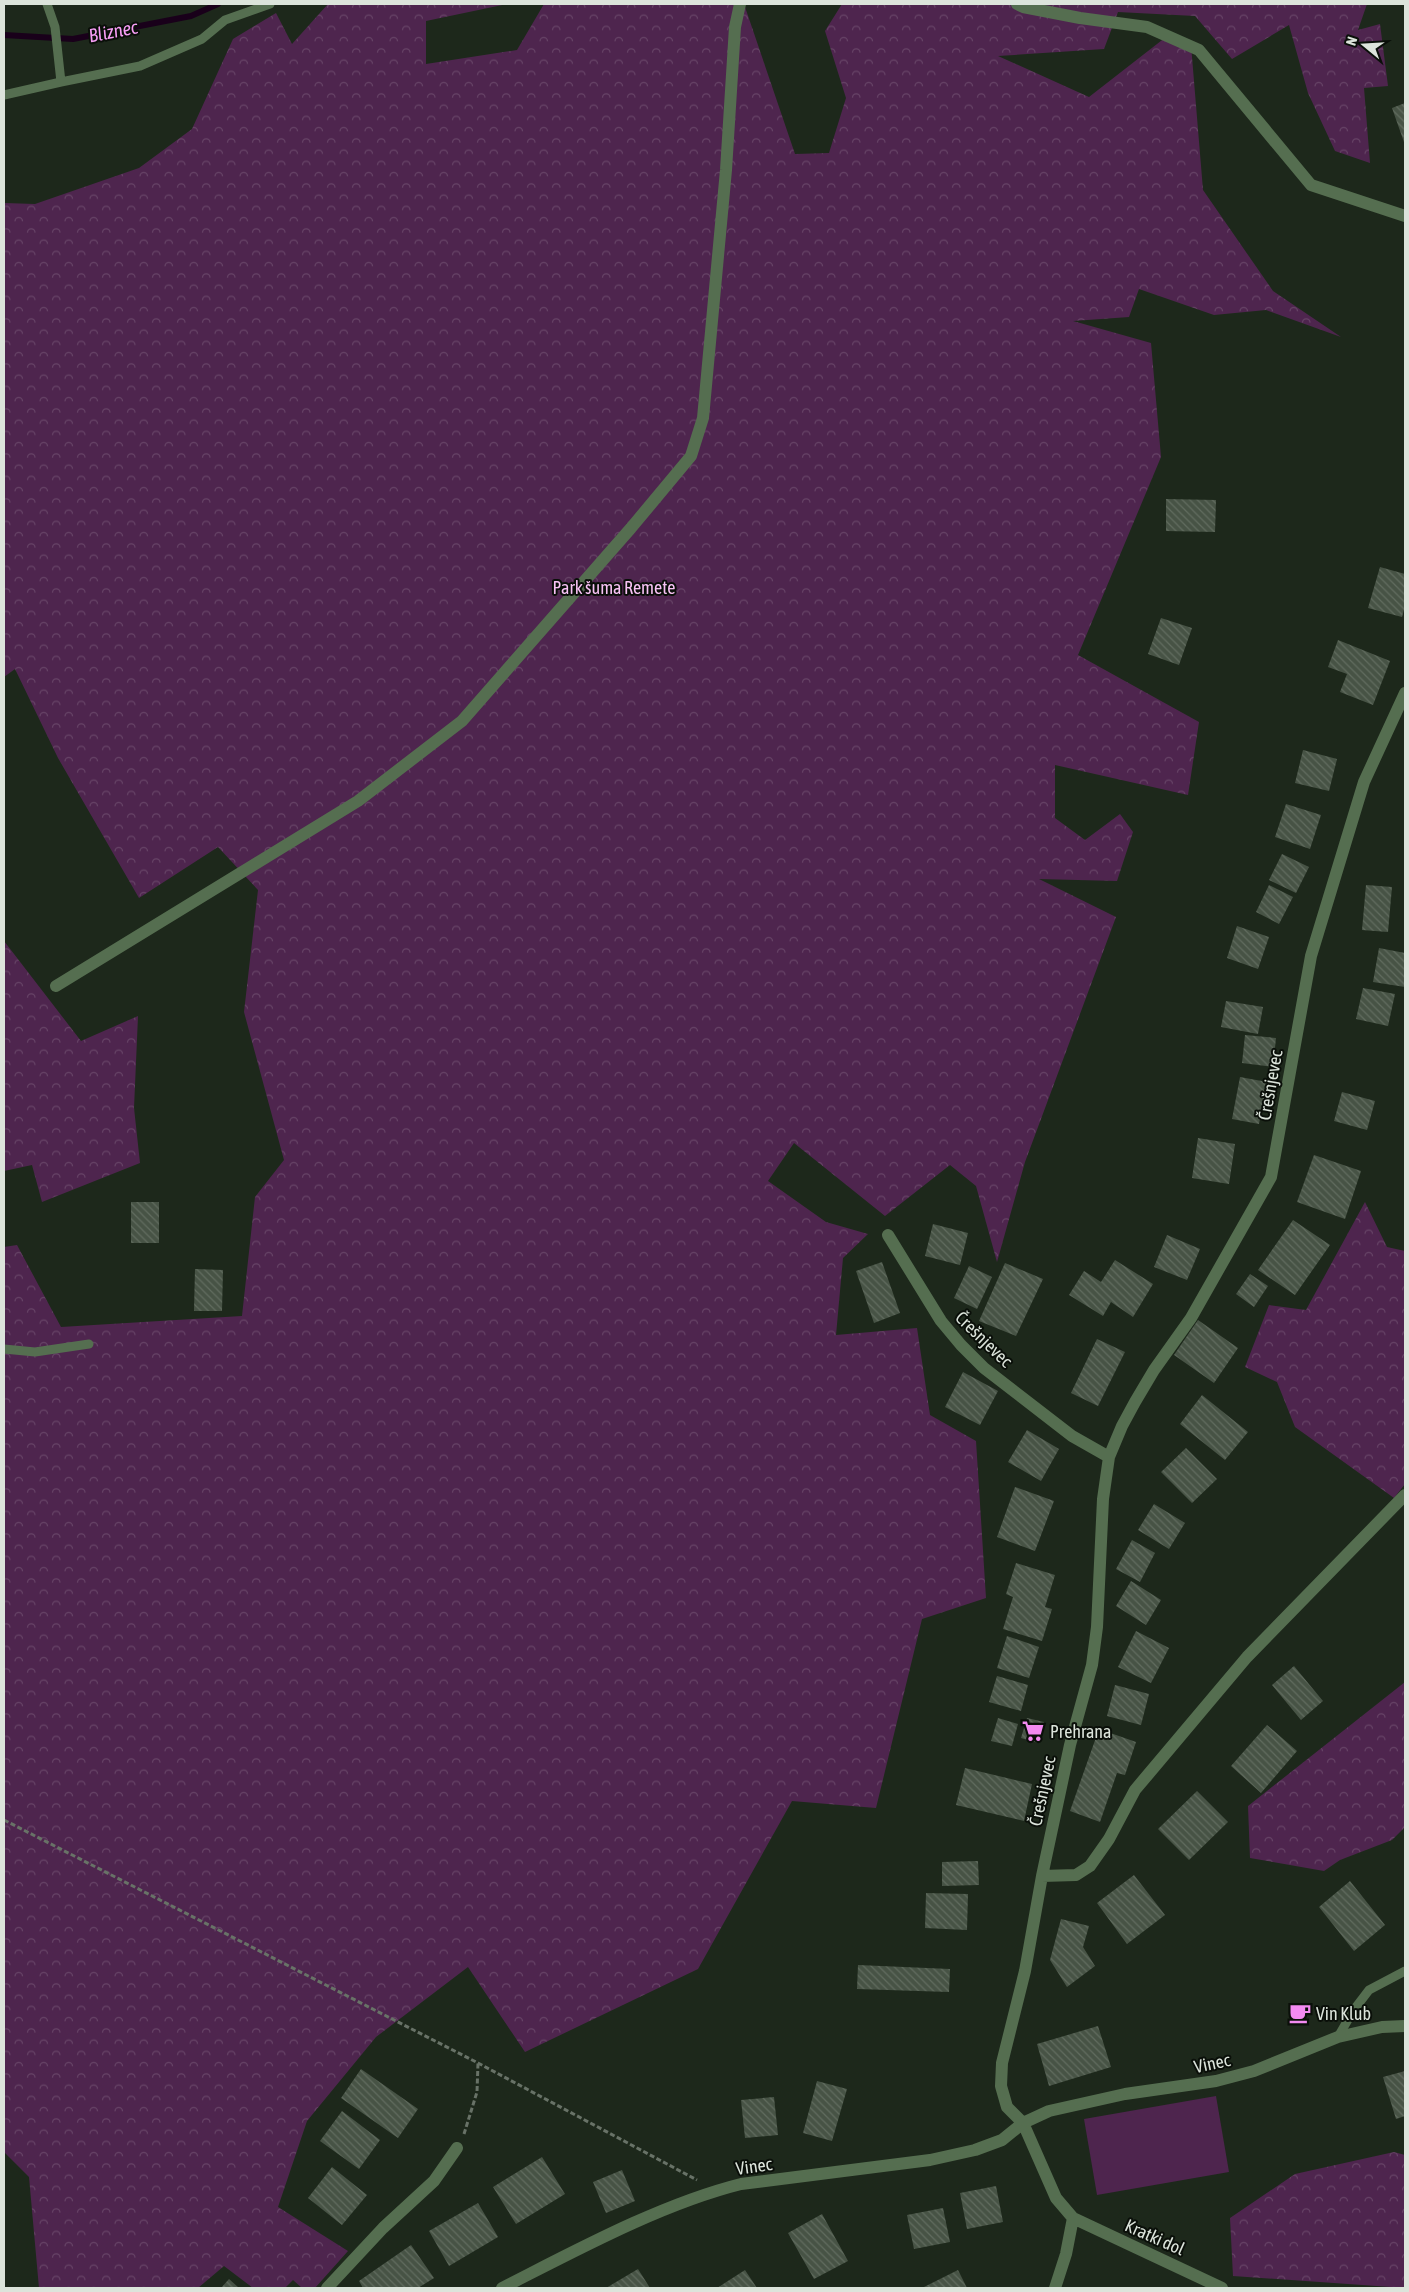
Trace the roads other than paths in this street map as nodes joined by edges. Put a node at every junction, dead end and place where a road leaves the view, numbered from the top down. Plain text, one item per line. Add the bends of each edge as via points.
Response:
1 (47, 4) edge
2 (270, 4) edge
3 (740, 4) edge
4 (1017, 4) edge
5 (61, 82) junction
6 (4, 95) edge
7 (1405, 216) edge
8 (1405, 693) edge
9 (56, 986) dead end
10 (888, 1235) dead end
11 (89, 1344) dead end
12 (4, 1349) edge
13 (1109, 1457) junction
14 (1405, 1495) edge
15 (1042, 1876) junction
16 (1405, 1971) edge
17 (1405, 2026) edge
18 (1338, 2038) junction
19 (1023, 2123) junction
20 (458, 2148) road end
21 (1073, 2218) junction
22 (327, 2288) edge
23 (502, 2288) edge
24 (1055, 2288) edge
25 (1222, 2288) edge

1 - 5 lane via 55,27
2 - 5 lane via 225,20 202,39 140,66
3 - 9 street via 735,27 726,170 703,418 691,456 462,721 358,801
4 - 7 street via 1080,18 1147,27 1199,50 1311,185
5 - 6 lane
8 - 13 street, Črešnjevec via 1364,782 1311,956 1270,1177 1191,1318 1135,1402
10 - 13 street, Črešnjevec via 941,1321 961,1345 984,1368 1072,1436
11 - 12 lane via 35,1352
13 - 15 street, Črešnjevec via 1103,1498 1098,1626 1092,1665 1070,1745
14 - 15 street via 1235,1672 1136,1790 1109,1840 1090,1866 1076,1875
15 - 19 street, Črešnjevec via 1025,1971 1002,2063 1001,2086 1008,2107
16 - 18 lane via 1369,1990
17 - 18 street, Vinec via 1382,2027
18 - 19 street, Vinec via 1254,2072 1083,2102 1049,2111
19 - 21 street via 1056,2198
19 - 23 street, Vinec via 1002,2140 976,2150 930,2160 740,2184 714,2191 622,2229
20 - 22 street via 434,2180
21 - 24 street
21 - 25 street, Kratki dol

